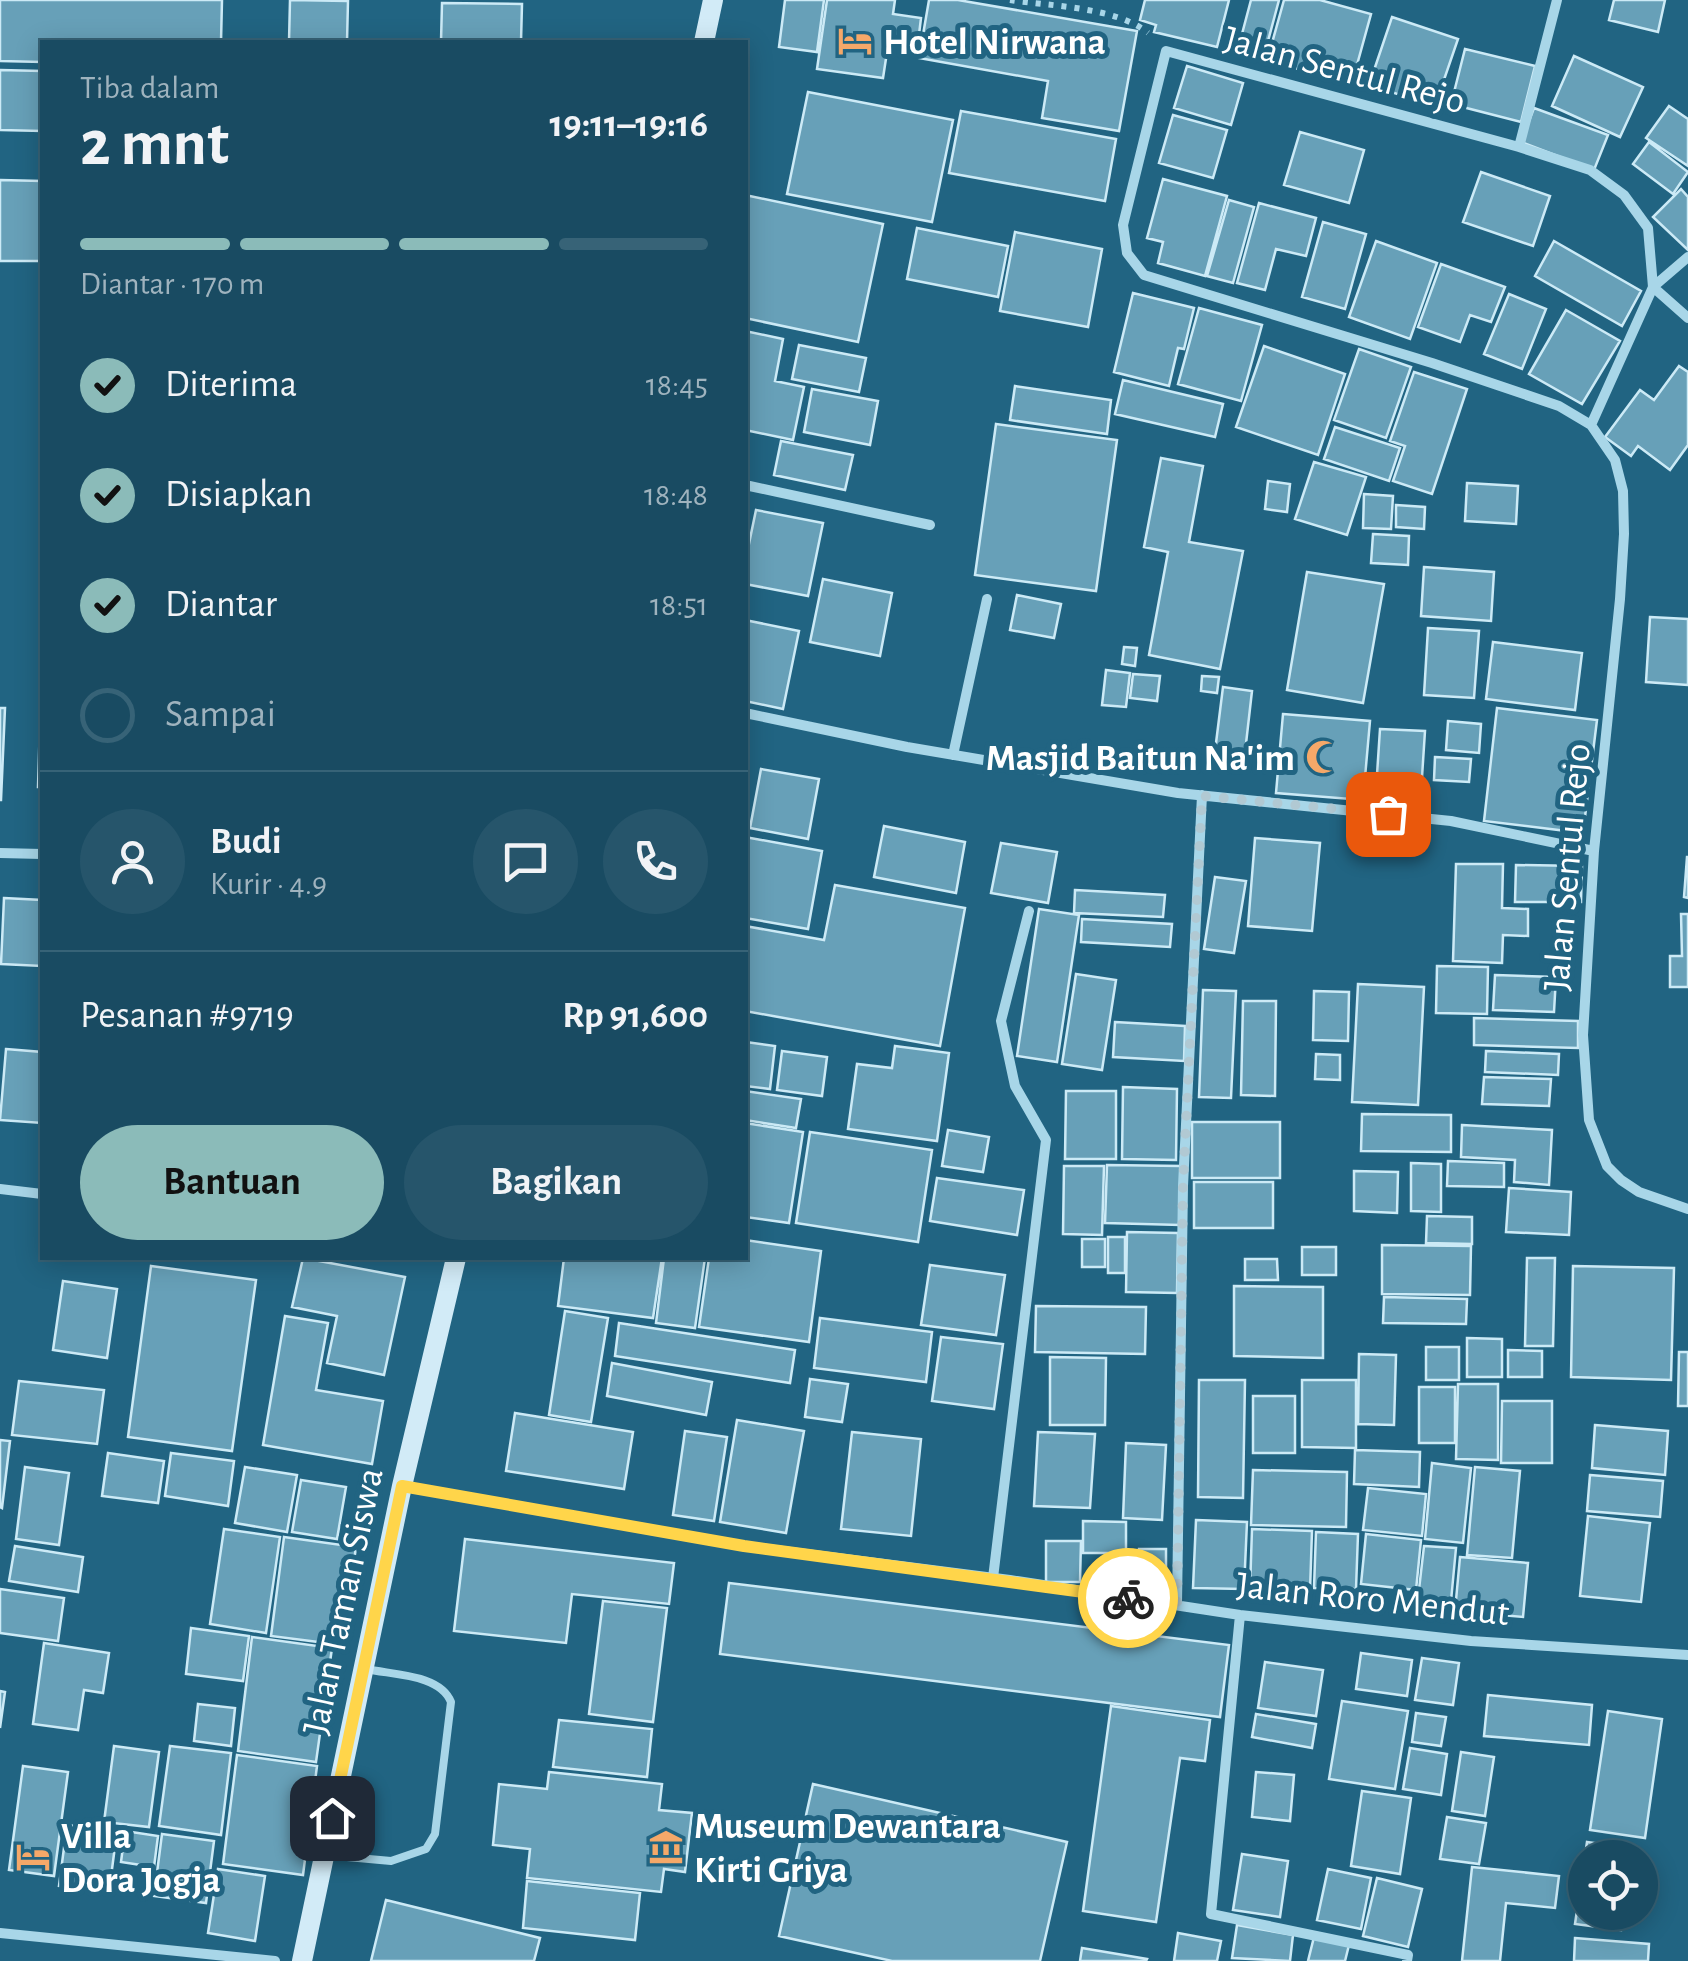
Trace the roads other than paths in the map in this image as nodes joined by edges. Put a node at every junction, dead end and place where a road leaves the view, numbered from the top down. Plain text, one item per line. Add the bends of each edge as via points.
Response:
1 (713, 0) edge
2 (1557, 0) edge
3 (704, 40) edge
4 (1518, 147) junction
5 (1688, 257) edge
6 (1653, 287) junction
7 (1688, 318) edge
8 (1591, 425) junction
9 (748, 486) edge
10 (930, 525) dead end
11 (986, 599) dead end
12 (748, 714) edge
13 (953, 754) junction
14 (1202, 796) junction
15 (1594, 851) junction
16 (0, 853) edge
17 (40, 854) edge
18 (1029, 911) dead end
19 (0, 1188) edge
20 (40, 1194) edge
21 (1688, 1209) edge
22 (456, 1260) edge
23 (402, 1486) junction
24 (993, 1578) junction
25 (1177, 1606) junction
26 (1240, 1615) junction
27 (1688, 1655) edge
28 (364, 1669) junction
29 (325, 1855) junction
30 (0, 1933) edge
31 (274, 1961) edge
32 (302, 1961) edge
33 (1406, 1961) edge

1 - 3 main road
2 - 4 street
4 - 6 street, Jalan Sentul Rejo via 1590,170 1624,195 1648,228
4 - 8 street, Jalan Sentul Rejo via 1166,52 1132,180 1127,254 1144,275 1432,362 1558,406
5 - 6 street
6 - 7 street
6 - 8 street, Jalan Sentul Rejo
8 - 15 street, Jalan Sentul Rejo via 1616,460 1624,534
9 - 10 street
11 - 13 street
12 - 13 street
13 - 14 street
14 - 15 street via 1451,822
14 - 25 street via 1183,1186
15 - 21 street, Jalan Sentul Rejo via 1583,1035 1590,1120 1607,1166 1621,1180
16 - 17 street
18 - 24 street via 1000,1021 1015,1086 1046,1140
19 - 20 street
22 - 23 main road, Jalan Taman Siswa
23 - 24 street, Jalan Roro Mendut via 744,1546
23 - 28 main road, Jalan Taman Siswa
24 - 25 street, Jalan Roro Mendut
25 - 26 street, Jalan Roro Mendut
26 - 27 street, Jalan Roro Mendut via 1471,1641
26 - 33 street via 1211,1914 1408,1954
28 - 29 main road, Jalan Taman Siswa
28 - 29 lane via 447,1691 435,1834 426,1849 391,1861
29 - 32 main road, Jalan Taman Siswa
30 - 31 street

